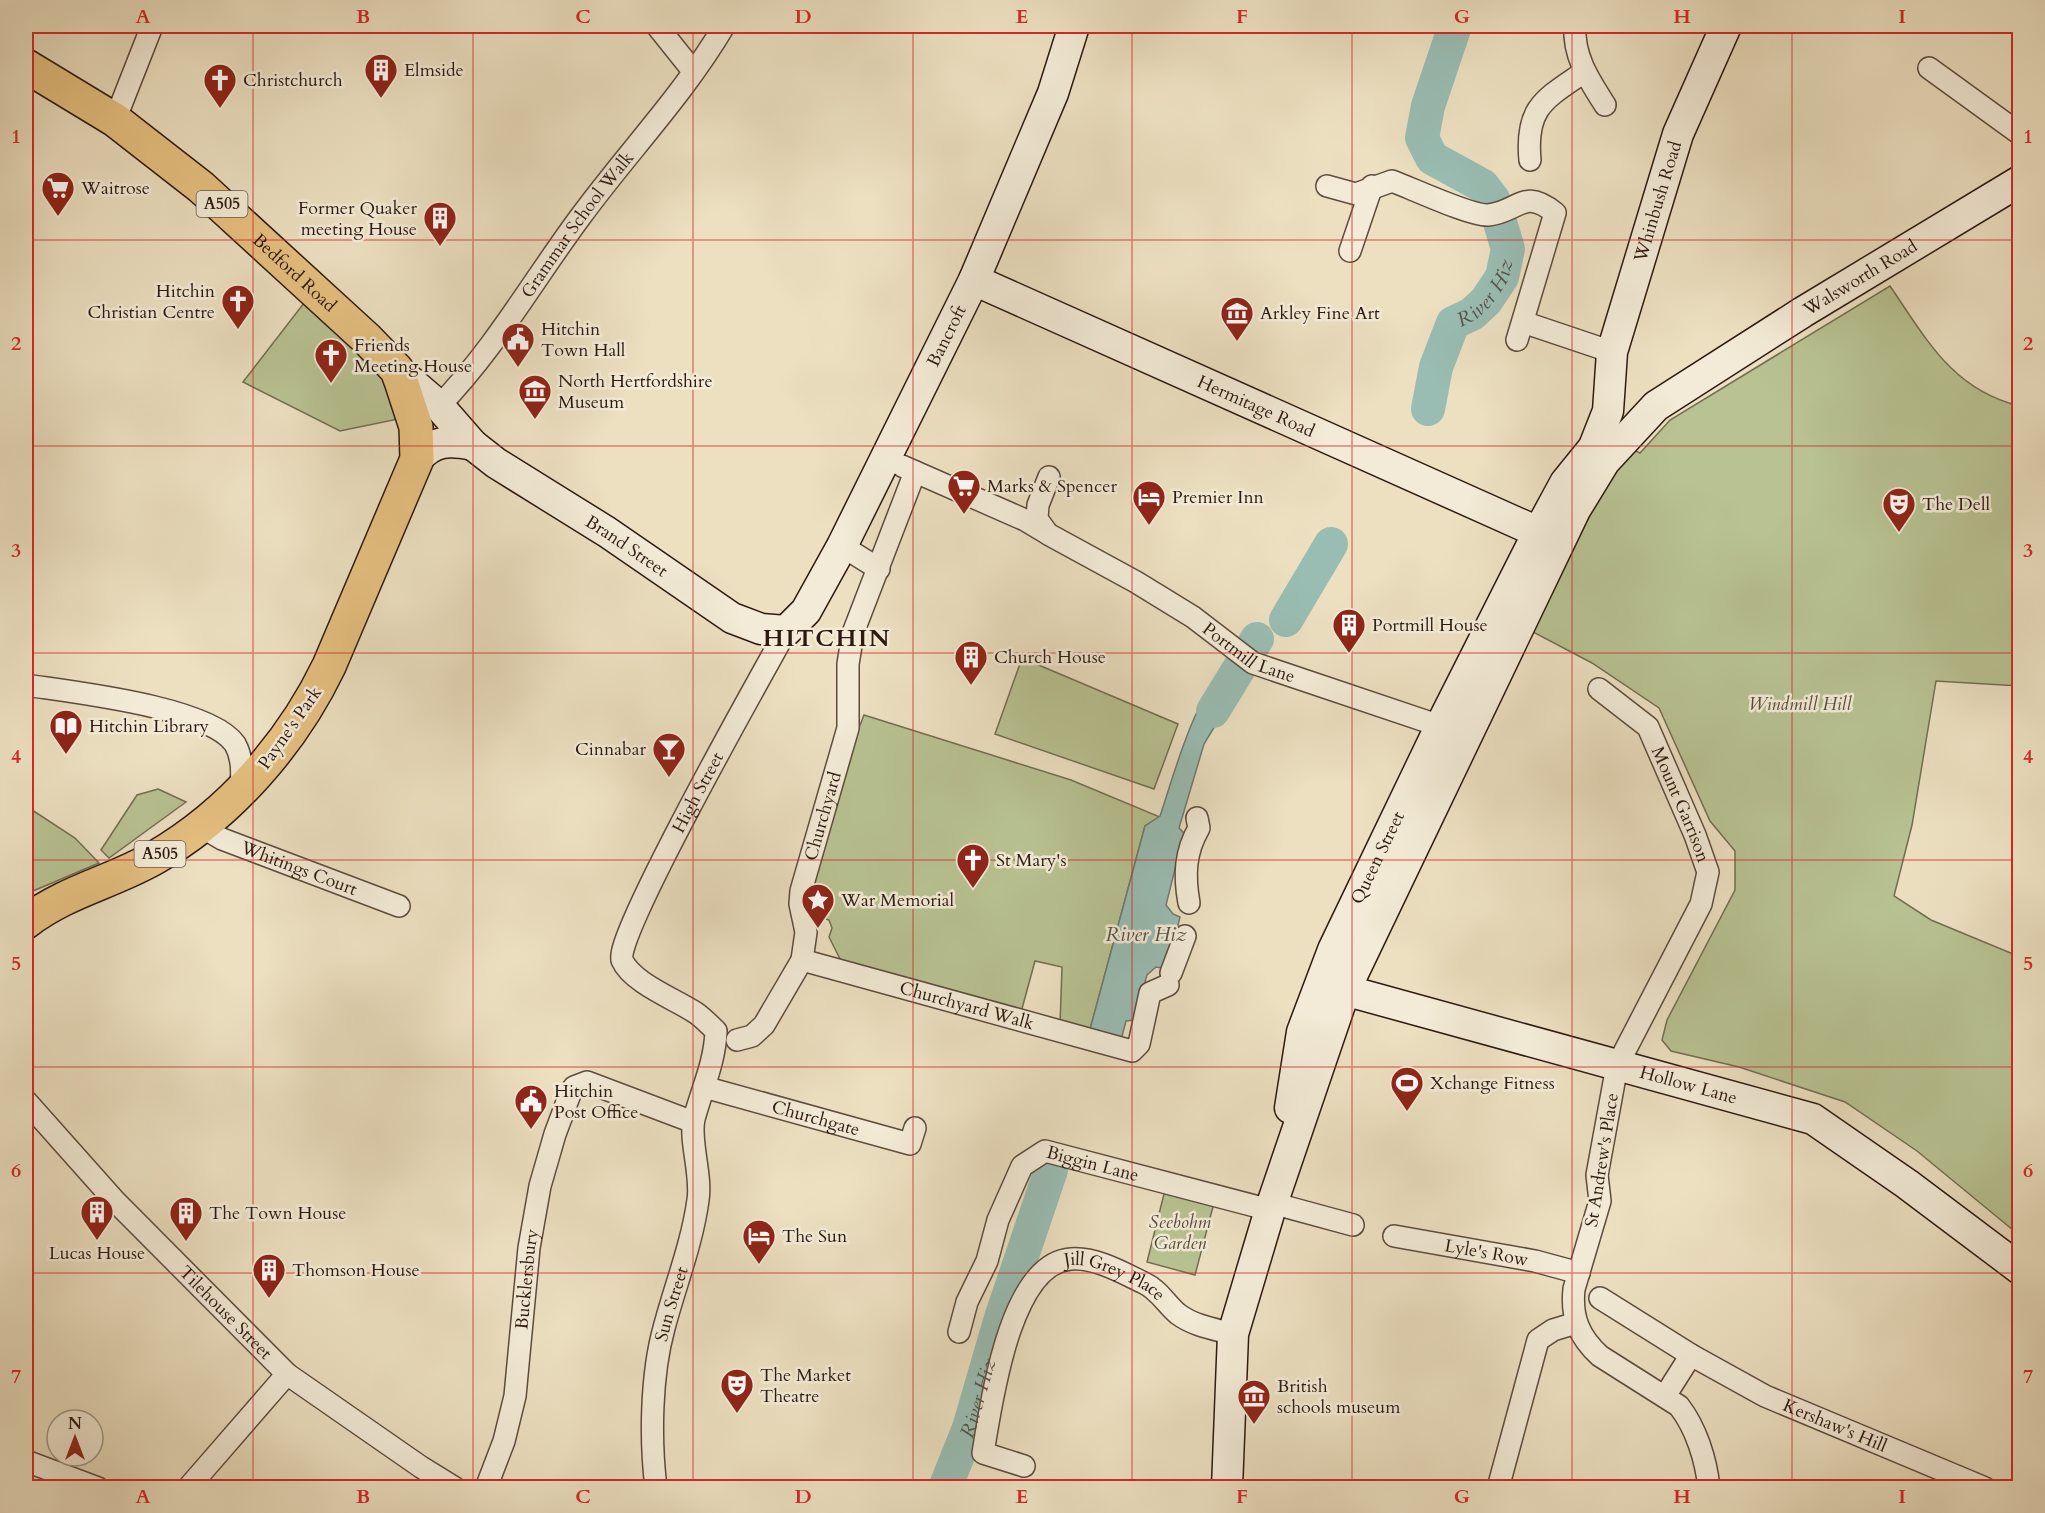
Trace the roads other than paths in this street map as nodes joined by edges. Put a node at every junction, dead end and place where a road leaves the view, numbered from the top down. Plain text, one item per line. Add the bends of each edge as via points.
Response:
1 (152, 26) edge
2 (657, 26) edge
3 (724, 26) edge
4 (1074, 26) edge
5 (1575, 26) edge
6 (1726, 26) edge
7 (26, 66) edge
8 (1929, 68) dead end
9 (693, 71) junction
10 (1584, 72) junction
11 (1605, 105) dead end
12 (115, 120) junction
13 (2019, 134) edge
14 (1530, 160) dead end
15 (2019, 182) edge
16 (1327, 186) dead end
17 (1372, 186) junction
18 (1350, 250) dead end
19 (974, 280) junction
20 (1612, 352) junction
21 (397, 370) junction
22 (1703, 376) junction
23 (1612, 384) junction
24 (1651, 399) junction
25 (439, 406) junction
26 (1596, 444) junction
27 (473, 445) junction
28 (428, 450) junction
29 (885, 459) junction
30 (915, 472) junction
31 (1049, 477) dead end
32 (1048, 534) junction
33 (1550, 537) junction
34 (842, 546) junction
35 (879, 569) junction
36 (786, 631) junction
37 (26, 685) edge
38 (1599, 689) dead end
39 (1454, 731) junction
40 (241, 789) junction
41 (1197, 818) dead end
42 (200, 826) junction
43 (399, 906) dead end
44 (26, 922) edge
45 (802, 960) junction
46 (1333, 987) junction
47 (737, 1040) dead end
48 (1617, 1066) junction
49 (704, 1087) junction
50 (26, 1101) edge
51 (693, 1122) junction
52 (915, 1128) dead end
53 (1271, 1207) junction
54 (1353, 1225) dead end
55 (1394, 1236) dead end
56 (2019, 1269) edge
57 (1579, 1273) junction
58 (1600, 1298) dead end
59 (1576, 1323) junction
60 (959, 1332) dead end
61 (1233, 1334) junction
62 (1690, 1355) junction
63 (287, 1374) junction
64 (1665, 1396) junction
65 (26, 1461) edge
66 (1024, 1466) dead end
67 (98, 1488) edge
68 (188, 1488) edge
69 (455, 1488) edge
70 (486, 1488) edge
71 (656, 1488) edge
72 (1227, 1488) edge
73 (1498, 1488) edge
74 (1709, 1488) edge
75 (1985, 1488) edge

1 - 12 street
2 - 9 street
3 - 9 street, Grammar School Walk
4 - 19 street, Bancroft via 1053,93
5 - 10 street via 1574,38
6 - 20 street, Whinbush Road via 1678,134
7 - 12 main road, Bedford Road / A505
8 - 13 street
9 - 25 street, Grammar School Walk via 583,214 470,374
10 - 11 street
10 - 14 street via 1538,106 1529,144
12 - 21 main road, Bedford Road / A505 via 226,207
15 - 22 street, Walsworth Road
16 - 17 street via 1356,194
17 - 18 street
17 - 20 street via 1392,181 1472,212 1496,212 1525,201 1542,202 1555,213 1520,331
19 - 29 street, Bancroft
19 - 33 street, Hermitage Road
20 - 23 street, Whinbush Road
21 - 25 street, Brand Street
21 - 28 main road, Bedford Road / A505
22 - 24 street, Walsworth Road
22 - 33 street, Walsworth Road via 1656,406 1605,461 1575,510
23 - 24 street via 1629,400
23 - 26 street, Whinbush Road via 1608,411
24 - 26 street, Walsworth Road
25 - 27 street, Brand Street
25 - 28 street via 446,423
26 - 33 street, Walsworth Road via 1565,483
27 - 28 street via 453,441
27 - 36 street, Brand Street via 496,464 607,532 732,618 761,629
28 - 40 main road, Payne's Park / A505 via 316,694 274,755
29 - 30 street, Portmill Lane
29 - 34 street, Bancroft
30 - 32 street, Portmill Lane
30 - 35 street, Churchyard
31 - 32 street via 1037,519
32 - 39 street, Portmill Lane via 1193,617 1253,663
33 - 39 street, Queen Street
34 - 35 street
34 - 36 street, Bancroft via 806,611
35 - 45 street, Churchyard via 853,633 848,664 848,729 801,891 806,932
36 - 49 street, High Street via 694,800 622,950 621,959 633,975 698,1014 716,1031 716,1051
37 - 40 street via 159,708 220,730 240,755
38 - 48 street, Mount Garrison via 1648,727 1708,872 1701,904
39 - 46 street, Queen Street via 1333,950
40 - 42 main road, Payne's Park / A505
41 - 45 street, Churchyard Walk via 1199,828 1190,844 1185,878 1187,937 1169,979 1150,993 1139,1044 1124,1049 1087,1040
42 - 43 street, Whitings Court via 222,839
42 - 44 main road, Payne's Park / A505 via 156,857 49,904
45 - 47 street, Churchyard via 764,1025 752,1036
46 - 48 street, Hollow Lane
46 - 53 street, Queen Street via 1302,1032
48 - 56 street, Hollow Lane via 1813,1119
48 - 57 street, St Andrew's Place via 1598,1175 1600,1201
49 - 51 street
49 - 52 street, Churchgate via 910,1144
50 - 63 street, Tilehouse Street via 115,1201
51 - 70 street, Bucklersbury via 587,1082 574,1087 570,1094 540,1186 529,1248 515,1396 504,1441
51 - 71 street, Sun Street via 700,1177 698,1202 663,1330 657,1367 653,1438
53 - 54 street
53 - 60 street, Biggin Lane via 1044,1151 1022,1166 998,1220
53 - 61 street, Queen Street
55 - 57 street, Lyle's Row via 1535,1261
57 - 59 street, St Andrew's Place via 1572,1303
58 - 62 street, Kershaw's Hill
59 - 64 street via 1582,1337 1600,1356
59 - 73 street via 1553,1330 1538,1340
61 - 66 street, Jill Grey Place via 1187,1319 1147,1284 1098,1263 1071,1259 1053,1264 1020,1302 999,1365 983,1453
61 - 72 street, Queen Street
62 - 64 street
62 - 75 street, Kershaw's Hill via 1765,1396
63 - 68 street
63 - 69 street, Tilehouse Street
64 - 74 street via 1688,1417
65 - 67 street

